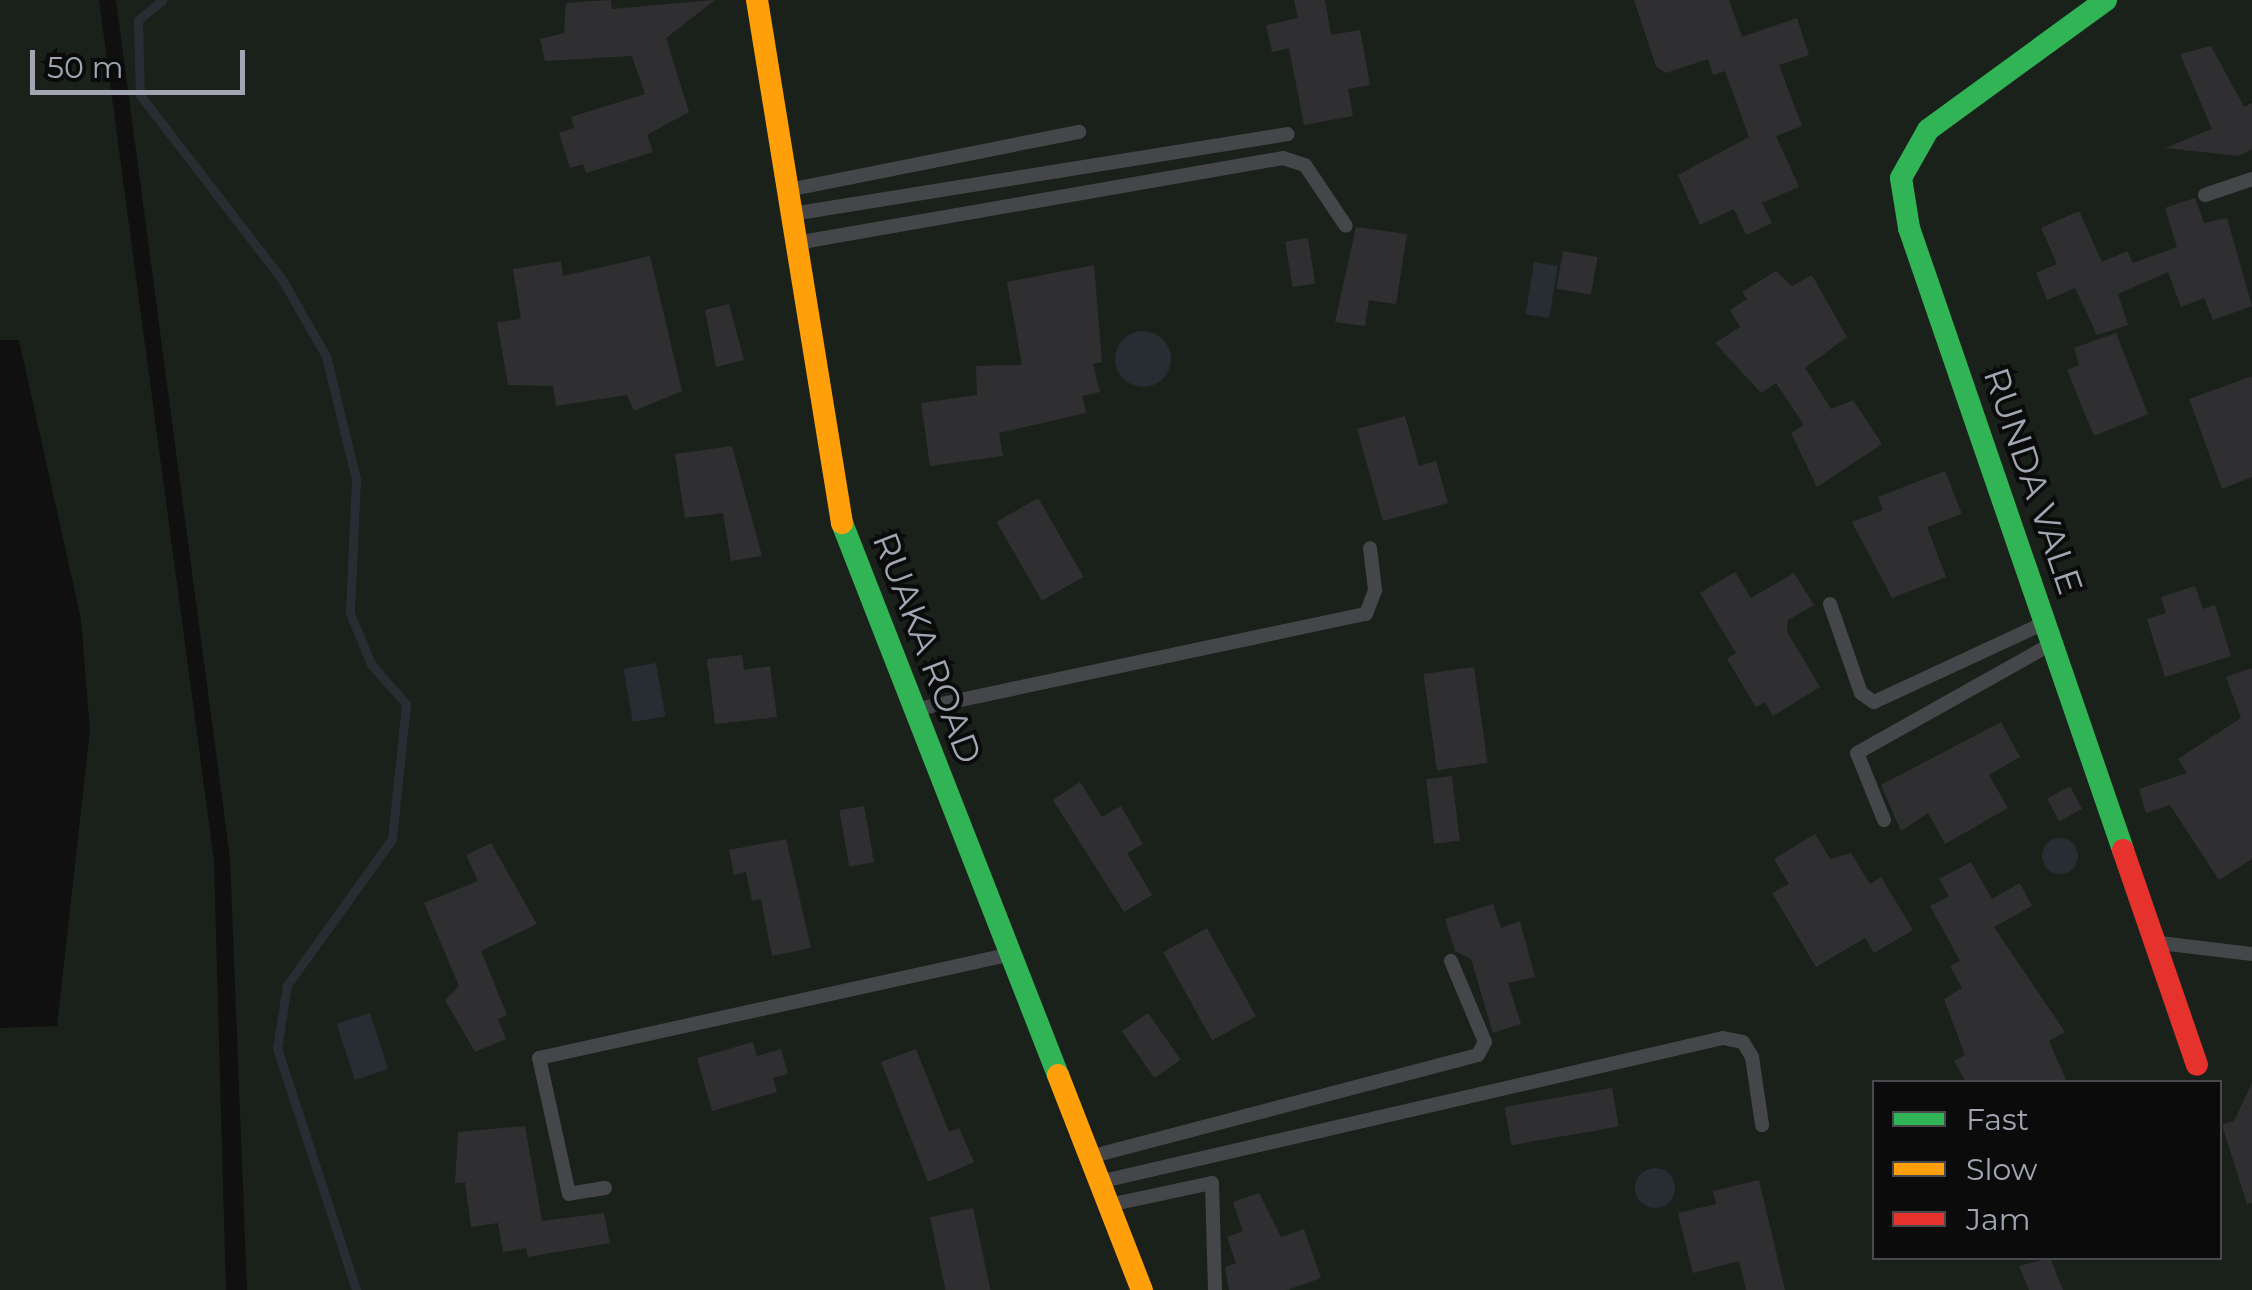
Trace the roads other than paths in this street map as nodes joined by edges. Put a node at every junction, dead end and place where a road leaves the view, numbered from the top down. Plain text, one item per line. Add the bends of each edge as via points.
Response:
1 (757, 0) edge
2 (2099, 1) edge
3 (1079, 132) dead end
4 (1288, 134) dead end
5 (2252, 179) edge
6 (787, 190) junction
7 (2206, 195) dead end
8 (791, 214) junction
9 (1346, 226) dead end
10 (796, 244) junction
11 (1370, 548) dead end
12 (1830, 604) dead end
13 (2048, 634) junction
14 (912, 710) junction
15 (1884, 820) dead end
16 (2154, 942) junction
17 (1008, 954) junction
18 (2252, 954) edge
19 (1451, 961) dead end
20 (2197, 1066) dead end
21 (1762, 1124) dead end
22 (1092, 1156) junction
23 (1102, 1182) junction
24 (605, 1188) dead end
25 (1109, 1205) junction
26 (1142, 1290) edge
27 (1216, 1290) edge

1 - 6 street, RUAKA ROAD
2 - 13 street, RUNDA VALE via 1928,130 1901,178 1909,228
3 - 6 lane
4 - 8 lane
5 - 7 lane
6 - 8 street, RUAKA ROAD
8 - 10 street, RUAKA ROAD
9 - 10 lane via 1304,165 1283,158
10 - 14 street, RUAKA ROAD via 842,522
11 - 14 lane via 1375,590 1366,614
12 - 13 lane via 1861,693 1874,702
13 - 15 lane via 1856,752
13 - 16 street, RUNDA VALE
14 - 17 street, RUAKA ROAD
16 - 18 lane
16 - 20 street, RUNDA VALE
17 - 22 street, RUAKA ROAD
17 - 24 lane via 539,1058 558,1172 569,1194
19 - 22 lane via 1485,1042 1478,1054
21 - 23 lane via 1752,1057 1743,1042 1723,1038
22 - 23 street, RUAKA ROAD
23 - 25 street, RUAKA ROAD
25 - 26 street, RUAKA ROAD
25 - 27 lane via 1212,1184

